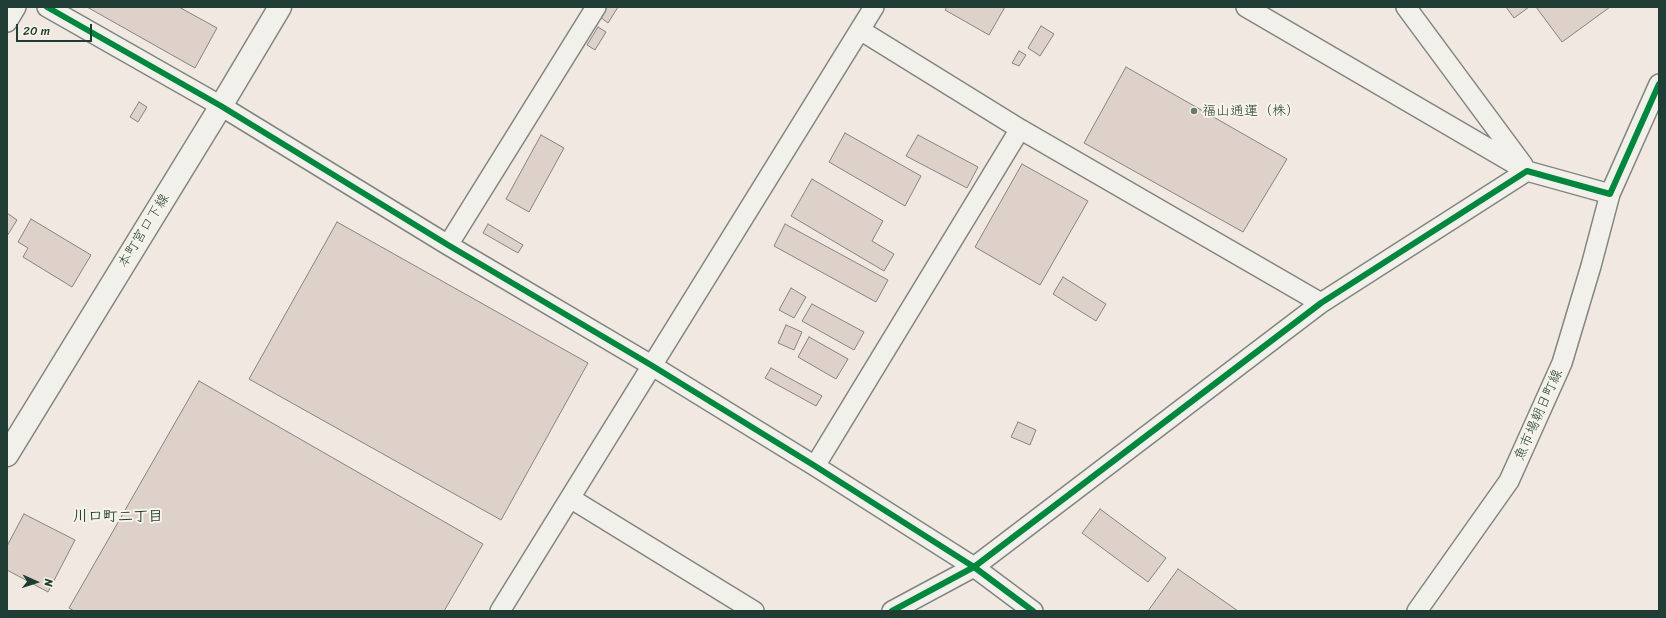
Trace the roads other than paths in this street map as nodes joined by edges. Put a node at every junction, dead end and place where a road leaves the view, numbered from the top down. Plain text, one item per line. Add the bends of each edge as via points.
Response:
1 (16, 7) edge
2 (47, 7) edge
3 (280, 7) edge
4 (596, 7) edge
5 (874, 7) edge
6 (1246, 7) edge
7 (1406, 7) edge
8 (7, 22) edge
9 (860, 30) junction
10 (1659, 84) edge
11 (221, 106) junction
12 (1020, 129) junction
13 (1527, 171) junction
14 (1610, 194) junction
15 (448, 245) junction
16 (1321, 303) junction
17 (651, 365) junction
18 (7, 455) edge
19 (815, 466) junction
20 (570, 498) junction
21 (974, 567) junction
22 (500, 611) edge
23 (754, 611) edge
24 (892, 611) edge
25 (1032, 611) edge
26 (1417, 611) edge

1 - 8 street
2 - 11 street
3 - 11 street, 本町宮口下線
4 - 15 street
5 - 9 street
6 - 13 street
7 - 13 street
9 - 12 street
9 - 17 street
10 - 14 street, 魚市場朝日町線
11 - 15 street
11 - 18 street, 本町宮口下線
12 - 16 street
12 - 19 street
13 - 14 street
13 - 16 street
14 - 26 street, 魚市場朝日町線 via 1562,363 1509,481
15 - 17 street
16 - 21 street
17 - 19 street
17 - 20 street
19 - 21 street
20 - 22 street
20 - 23 street
21 - 24 street
21 - 25 street

